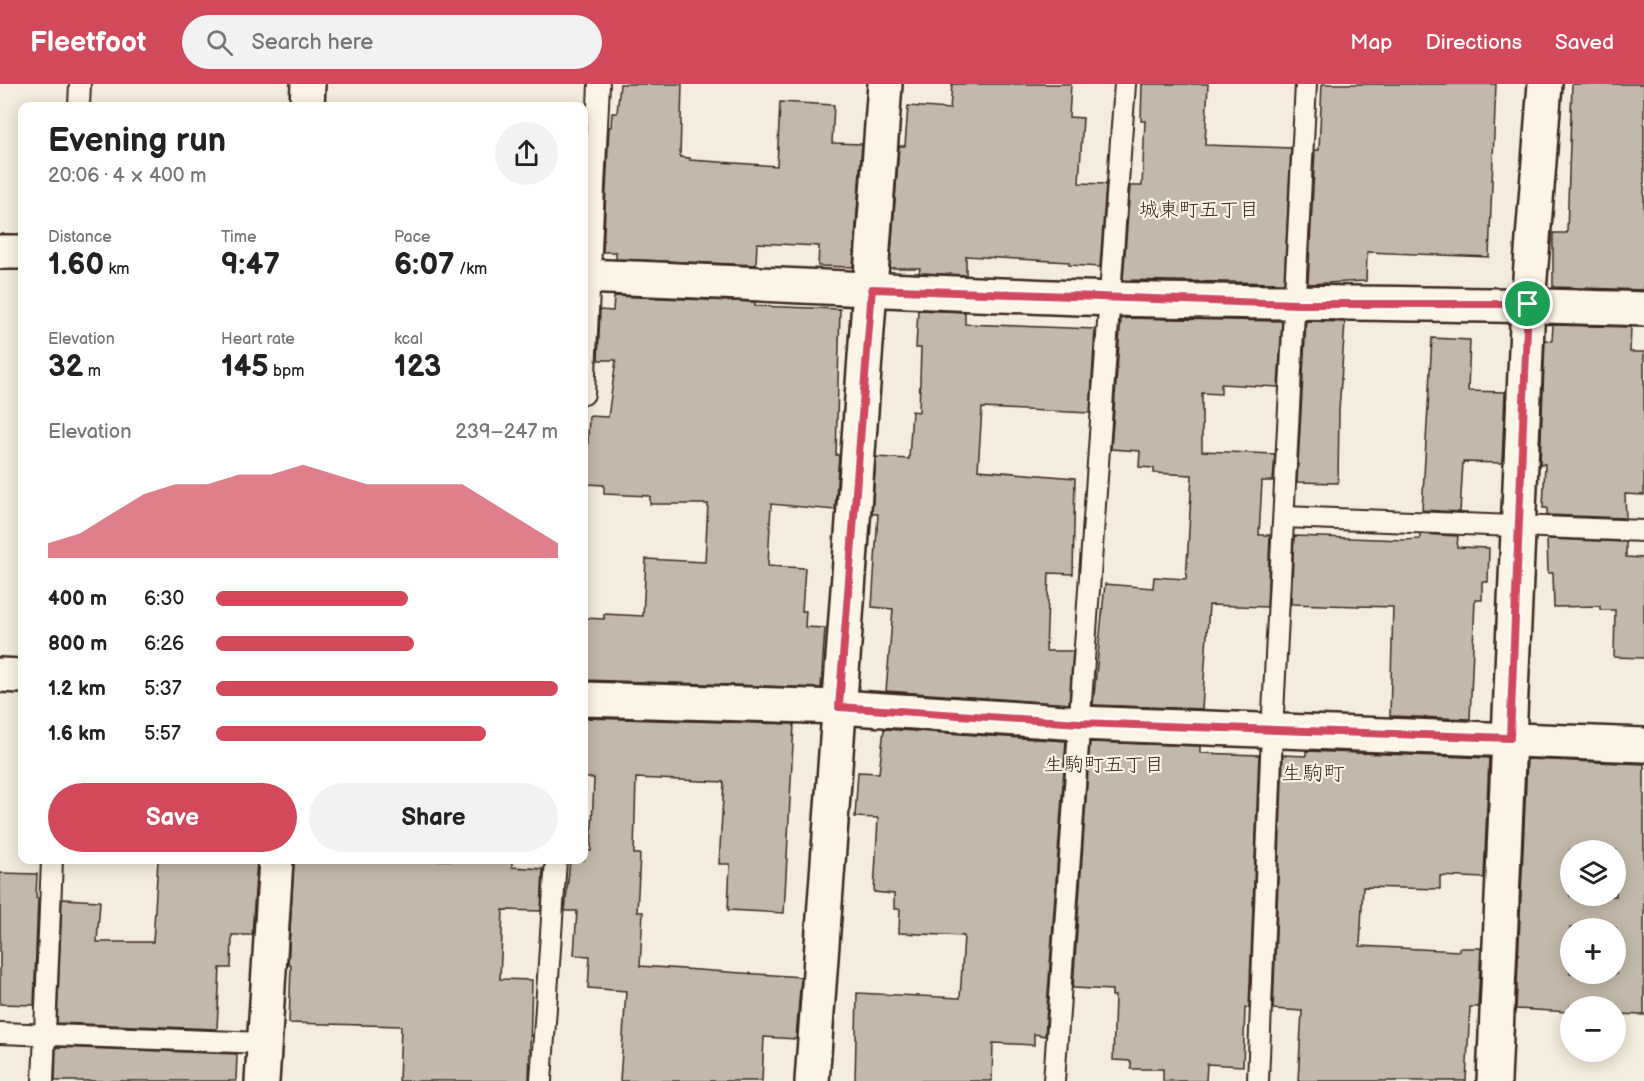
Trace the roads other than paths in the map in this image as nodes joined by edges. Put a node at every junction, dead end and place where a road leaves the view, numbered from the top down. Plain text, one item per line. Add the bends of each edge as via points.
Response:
1 (80, 84) edge
2 (308, 84) edge
3 (599, 84) edge
4 (885, 84) edge
5 (1125, 84) edge
6 (1306, 84) edge
7 (1545, 84) edge
8 (79, 102) edge
9 (307, 102) edge
10 (0, 252) edge
11 (18, 252) edge
12 (588, 260) edge
13 (588, 276) edge
14 (872, 289) junction
15 (1110, 299) junction
16 (1296, 304) junction
17 (1528, 304) junction
18 (1644, 309) edge
19 (1284, 517) junction
20 (1518, 524) junction
21 (1644, 531) edge
22 (0, 675) edge
23 (18, 676) edge
24 (588, 699) edge
25 (839, 707) junction
26 (1079, 723) junction
27 (1272, 732) junction
28 (1510, 738) junction
29 (1644, 745) edge
30 (52, 864) edge
31 (276, 864) edge
32 (556, 864) edge
33 (0, 1033) edge
34 (45, 1034) junction
35 (264, 1043) junction
36 (43, 1081) edge
37 (262, 1081) edge
38 (541, 1081) edge
39 (812, 1081) edge
40 (1054, 1081) edge
41 (1258, 1081) edge
42 (1494, 1081) edge

1 - 8 lane
2 - 9 street
3 - 12 lane
4 - 14 street
5 - 15 lane
6 - 16 lane
7 - 17 street
10 - 11 street
13 - 14 street
14 - 15 street
14 - 25 street
15 - 16 street
15 - 26 lane
16 - 17 street
16 - 19 lane
17 - 18 street
17 - 20 street
19 - 20 lane
19 - 27 lane
20 - 21 lane
20 - 28 street
22 - 23 street
24 - 25 street
25 - 26 street
25 - 39 street
26 - 27 street
26 - 40 lane
27 - 28 street
27 - 41 lane
28 - 29 street
28 - 42 street
30 - 34 lane
31 - 35 street
32 - 38 lane
33 - 34 lane
34 - 35 lane
34 - 36 lane
35 - 37 street

